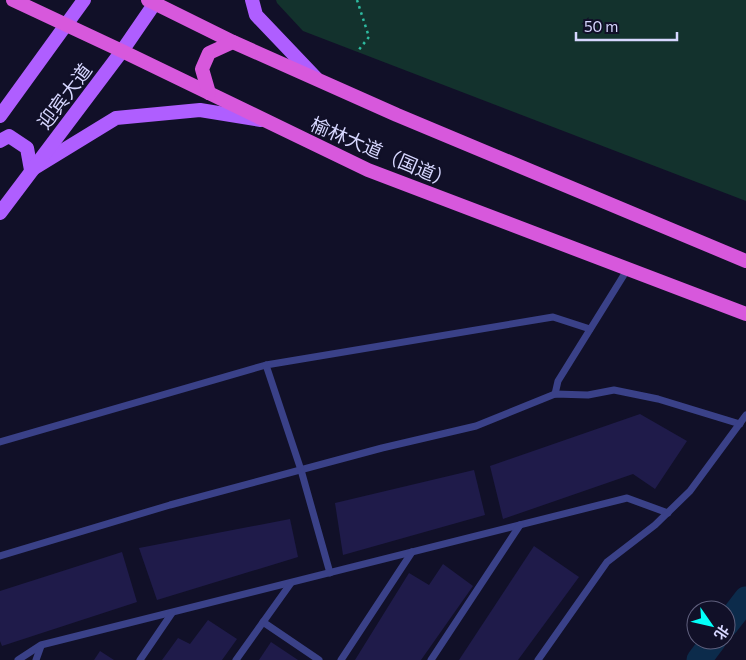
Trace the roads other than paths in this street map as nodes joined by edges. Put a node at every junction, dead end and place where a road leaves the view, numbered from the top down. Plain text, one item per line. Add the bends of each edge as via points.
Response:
1 (13, 0) edge
2 (84, 0) edge
3 (252, 0) edge
4 (153, 1) edge
5 (67, 25) junction
6 (233, 42) junction
7 (122, 51) junction
8 (316, 78) junction
9 (209, 93) junction
10 (0, 116) edge
11 (264, 121) junction
12 (0, 141) edge
13 (31, 170) junction
14 (0, 212) edge
15 (746, 261) edge
16 (627, 270) junction
17 (746, 314) edge
18 (590, 329) junction
19 (266, 365) junction
20 (555, 394) junction
21 (746, 416) edge
22 (740, 424) junction
23 (0, 442) edge
24 (301, 470) junction
25 (668, 513) junction
26 (520, 525) junction
27 (412, 552) junction
28 (0, 556) edge
29 (330, 573) junction
30 (290, 583) junction
31 (172, 613) junction
32 (263, 622) junction
33 (41, 646) junction
34 (18, 660) edge
35 (36, 660) edge
36 (140, 660) edge
37 (236, 660) edge
38 (319, 660) edge
39 (341, 660) edge
40 (431, 660) edge
41 (538, 660) edge

1 - 5 highway, 榆林大道（国道）
2 - 5 main road, 迎宾大道
3 - 8 main road via 256,15
4 - 6 highway
4 - 7 main road, 迎宾大道
5 - 7 highway, 榆林大道（国道）
5 - 10 main road, 迎宾大道
6 - 8 highway
6 - 9 highway via 210,53 202,69
7 - 9 highway, 榆林大道（国道）
7 - 13 main road, 迎宾大道
8 - 15 highway
9 - 11 highway, 榆林大道（国道）
11 - 13 main road via 200,110 116,118
11 - 16 highway, 榆林大道（国道） via 368,170
12 - 13 main road via 9,136 27,148
13 - 14 main road, 迎宾大道
16 - 17 highway, 榆林大道（国道）
16 - 18 lane
18 - 19 lane via 553,317
18 - 20 lane via 558,381
19 - 23 lane
19 - 24 lane
20 - 22 lane via 588,395 614,390 658,399
20 - 24 lane via 476,426
21 - 22 lane
22 - 25 lane via 690,491
24 - 28 lane
24 - 29 lane
25 - 26 lane via 628,498
25 - 41 lane via 608,562
26 - 27 lane
26 - 40 lane
27 - 29 lane
27 - 39 lane
29 - 30 lane
30 - 31 lane
30 - 32 lane
31 - 33 lane
31 - 36 lane
32 - 37 lane
32 - 38 lane
33 - 34 lane
33 - 35 lane

